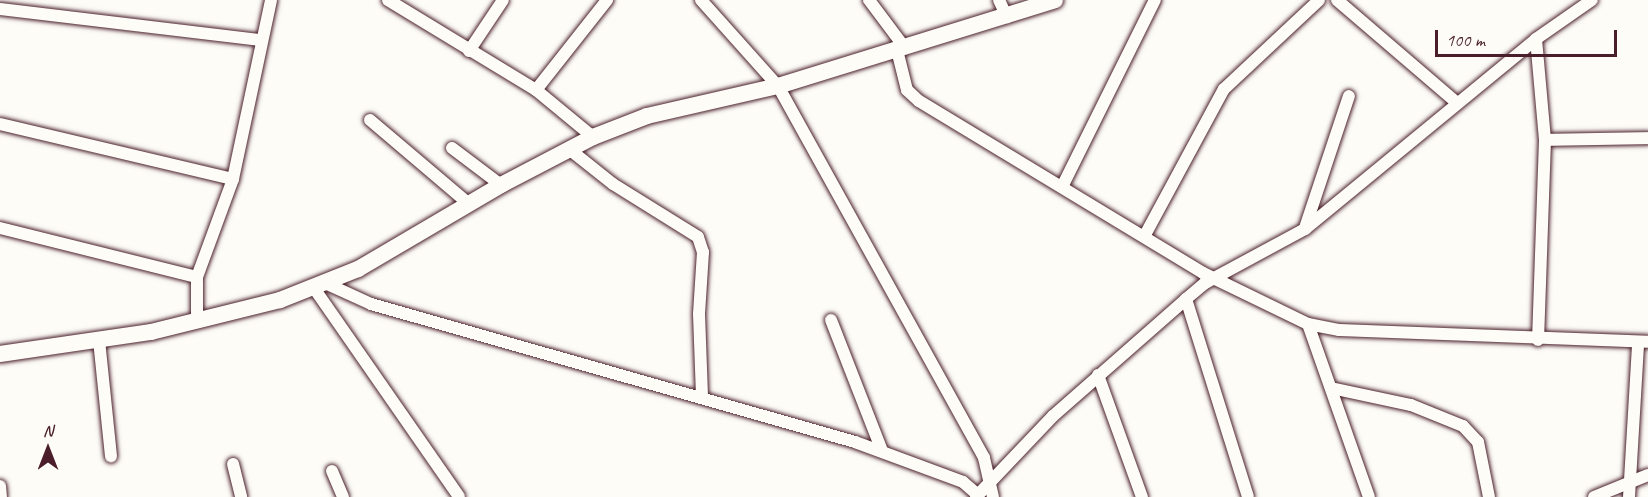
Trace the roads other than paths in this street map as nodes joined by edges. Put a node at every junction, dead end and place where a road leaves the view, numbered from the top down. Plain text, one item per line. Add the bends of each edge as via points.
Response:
1 (271, 0) edge
2 (388, 0) edge
3 (503, 0) edge
4 (607, 0) edge
5 (701, 0) edge
6 (869, 0) edge
7 (999, 0) edge
8 (1055, 0) edge
9 (1155, 0) edge
10 (1319, 0) edge
11 (1337, 0) edge
12 (1592, 0) edge
13 (404, 4) edge
14 (0, 9) edge
15 (1007, 17) junction
16 (1536, 39) junction
17 (261, 40) junction
18 (901, 49) junction
19 (469, 51) junction
20 (778, 86) junction
21 (536, 90) junction
22 (1349, 96) dead end
23 (1457, 103) junction
24 (370, 120) dead end
25 (0, 124) edge
26 (593, 137) junction
27 (1648, 138) edge
28 (1545, 140) junction
29 (452, 148) dead end
30 (569, 149) junction
31 (233, 179) junction
32 (501, 184) junction
33 (1062, 187) junction
34 (469, 204) junction
35 (0, 228) edge
36 (1305, 229) junction
37 (1145, 235) junction
38 (197, 277) junction
39 (1215, 279) junction
40 (319, 285) junction
41 (1186, 299) junction
42 (831, 320) dead end
43 (197, 322) junction
44 (1308, 324) junction
45 (99, 340) junction
46 (1538, 340) junction
47 (1643, 344) edge
48 (0, 354) edge
49 (1098, 375) junction
50 (1331, 388) junction
51 (702, 396) junction
52 (882, 451) junction
53 (111, 456) dead end
54 (233, 464) dead end
55 (332, 471) dead end
56 (1648, 475) edge
57 (1631, 479) junction
58 (990, 484) junction
59 (0, 486) edge
60 (977, 496) edge
61 (2, 497) edge
62 (242, 497) edge
63 (343, 497) edge
64 (459, 497) edge
65 (993, 497) edge
66 (1142, 497) edge
67 (1248, 497) edge
68 (1369, 497) edge
69 (1489, 497) edge
70 (1594, 497) edge
71 (1629, 497) edge

1 - 17 street
2 - 13 street
3 - 19 street
4 - 21 street
5 - 20 street
6 - 18 street
7 - 15 street
8 - 15 street
9 - 33 street
10 - 37 street via 1224,90
11 - 23 street
12 - 16 street
13 - 19 street
14 - 17 street
15 - 18 street
16 - 23 street
16 - 28 street
17 - 31 street
18 - 20 street
18 - 33 street via 911,96
19 - 21 street
20 - 26 street via 647,116
20 - 58 street via 984,458
21 - 26 street
22 - 36 street
23 - 36 street
24 - 34 street
25 - 31 street
26 - 30 street
27 - 28 street
28 - 46 street
29 - 32 street
30 - 32 street
30 - 51 street via 613,184 698,237 703,252 699,314
31 - 38 street
32 - 34 street
33 - 37 street
34 - 40 street
35 - 38 street
36 - 39 street
37 - 39 street
38 - 43 street
39 - 41 street
39 - 44 street
40 - 43 street
40 - 51 street via 370,304
40 - 64 street
41 - 49 street
41 - 67 street
42 - 52 street
43 - 45 street
44 - 46 street via 1340,330
44 - 50 street
45 - 48 street
45 - 53 street
46 - 47 street
47 - 57 street
49 - 58 street
49 - 66 street
50 - 68 street
50 - 69 street via 1411,405 1463,426 1478,442
51 - 52 street
52 - 60 street via 963,482
54 - 62 street
55 - 63 street
56 - 57 street
57 - 70 street
57 - 71 street
58 - 60 street
58 - 65 street
59 - 61 street

